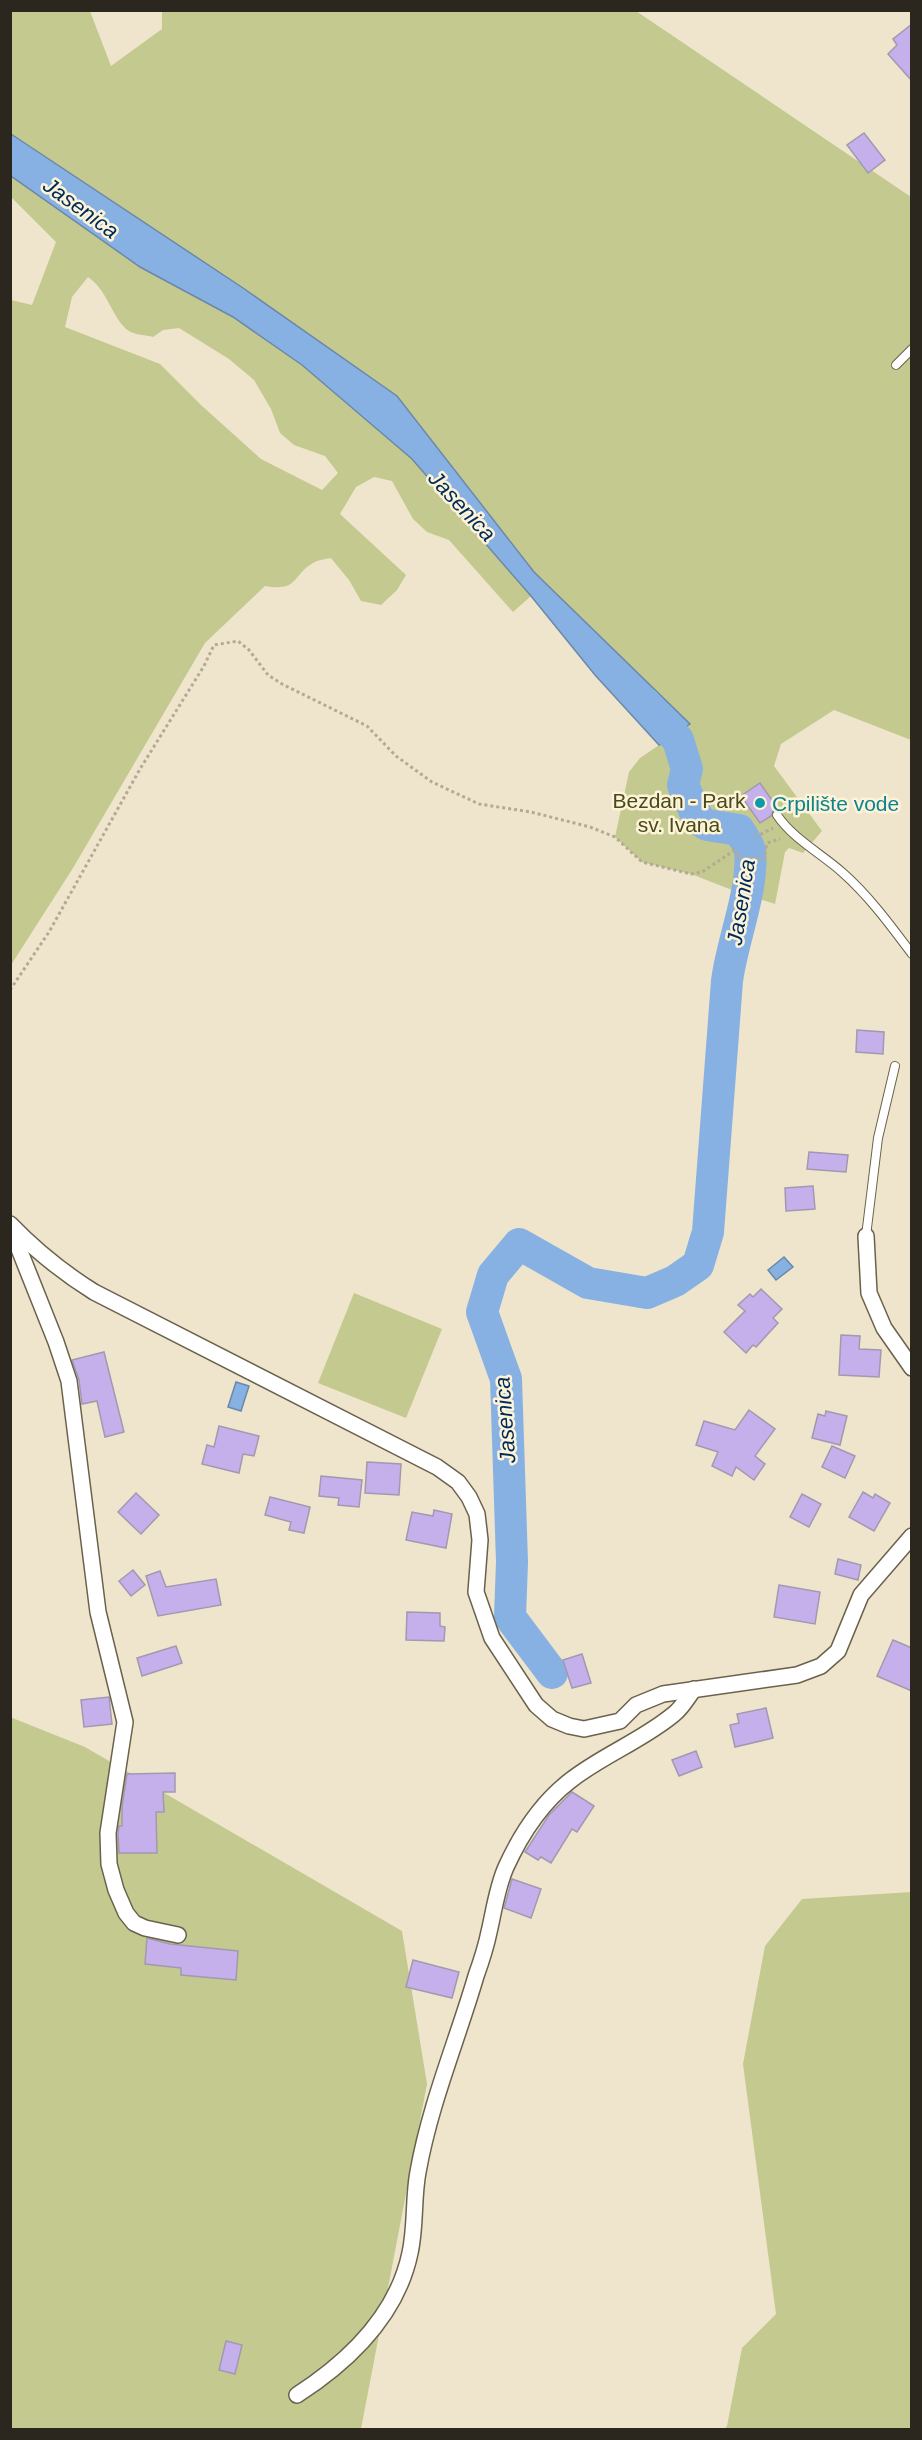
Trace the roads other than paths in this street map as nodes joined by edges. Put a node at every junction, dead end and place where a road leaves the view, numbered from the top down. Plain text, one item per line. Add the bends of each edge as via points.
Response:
1 (912, 349) edge
2 (896, 364) dead end
3 (780, 818) road end
4 (912, 954) edge
5 (895, 1066) dead end
6 (10, 1226) edge
7 (866, 1236) joint
8 (912, 1368) edge
9 (912, 1536) edge
10 (694, 1689) junction
11 (178, 1935) dead end
12 (297, 2395) dead end

1 - 2 lane
3 - 4 lane via 844,874
5 - 7 lane via 878,1138
6 - 10 street via 59,1270 94,1292 437,1467 458,1482 477,1514 480,1540 476,1592 482,1615 492,1638 536,1705 552,1719 584,1729 597,1727 620,1721 636,1705 663,1694
6 - 11 street via 69,1381 98,1612 125,1722 108,1833 109,1864 116,1890 134,1923
7 - 8 street via 869,1293 884,1328
9 - 10 street via 861,1595 841,1644 829,1661 797,1675
10 - 12 street via 675,1714 571,1779 531,1822 513,1853 440,2081 418,2172 410,2254 401,2280 379,2320 355,2349 325,2377

